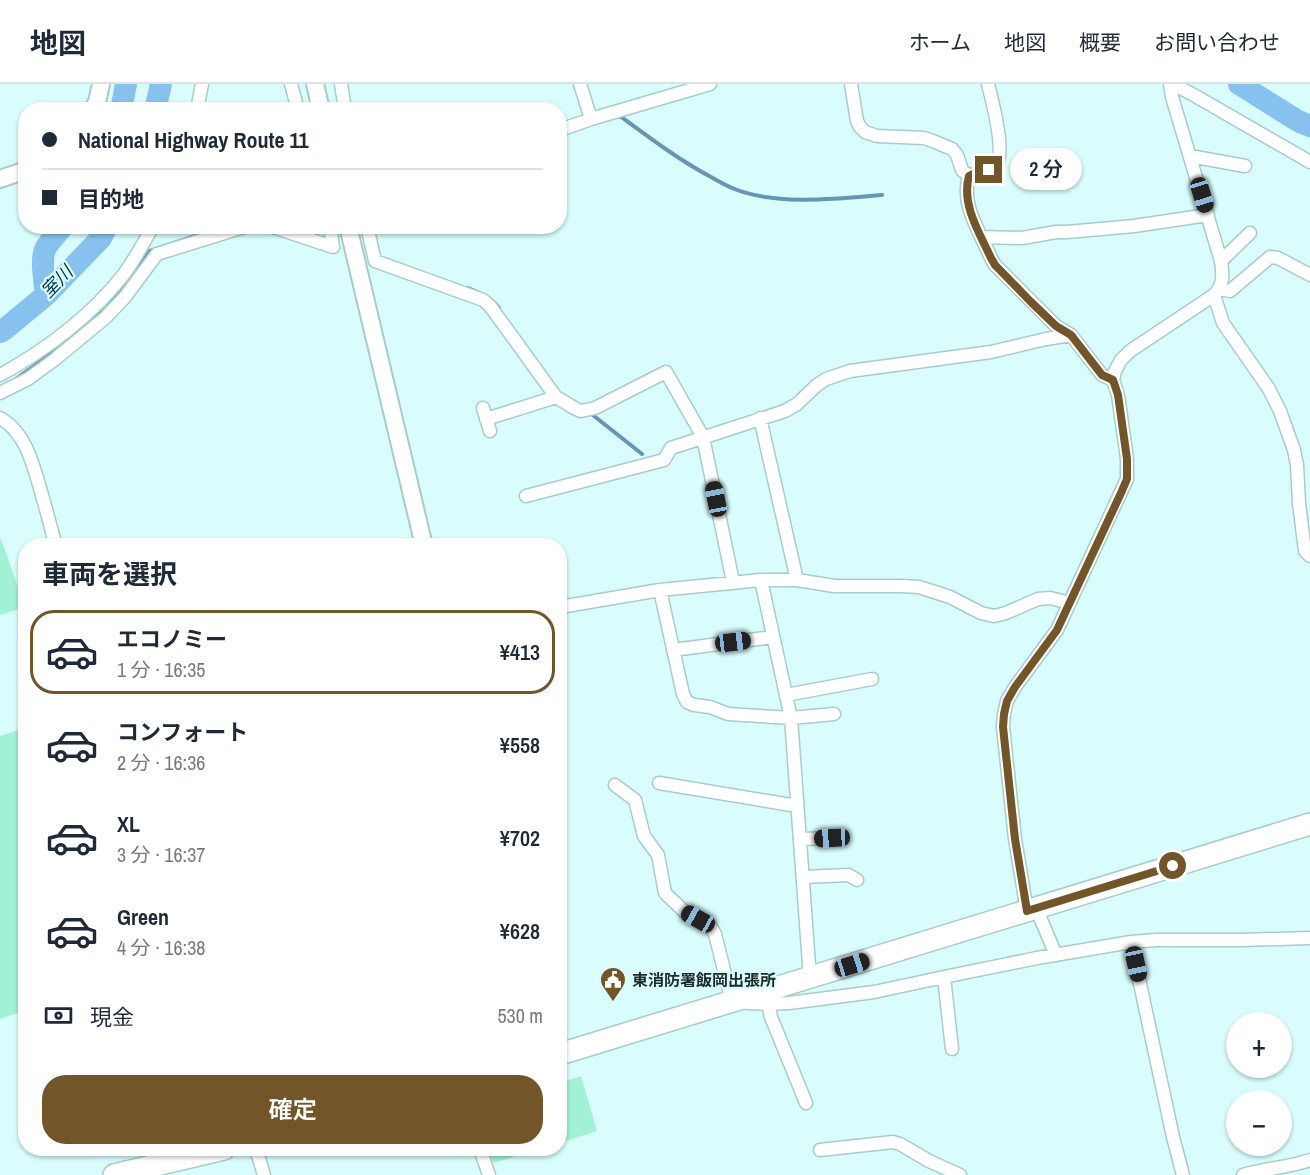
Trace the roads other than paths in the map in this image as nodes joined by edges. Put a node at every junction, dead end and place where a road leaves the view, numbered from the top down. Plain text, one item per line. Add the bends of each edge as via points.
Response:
1 (100, 84) edge
2 (202, 84) edge
3 (291, 84) edge
4 (341, 84) edge
5 (580, 84) edge
6 (710, 84) edge
7 (851, 84) edge
8 (988, 84) edge
9 (1171, 84) edge
10 (316, 87) edge
11 (97, 102) edge
12 (199, 102) edge
13 (296, 102) edge
14 (319, 102) edge
15 (344, 102) edge
16 (591, 119) junction
17 (567, 128) edge
18 (1190, 156) junction
19 (1310, 162) edge
20 (1245, 166) dead end
21 (18, 173) edge
22 (969, 176) junction
23 (0, 179) edge
24 (1208, 215) junction
25 (1250, 233) dead end
26 (148, 234) edge
27 (221, 234) edge
28 (294, 234) edge
29 (331, 234) edge
30 (350, 234) edge
31 (370, 234) edge
32 (981, 237) junction
33 (1221, 261) junction
34 (1310, 275) edge
35 (1217, 292) junction
36 (1071, 335) junction
37 (0, 375) edge
38 (1113, 380) junction
39 (0, 393) edge
40 (556, 397) junction
41 (0, 418) edge
42 (760, 418) junction
43 (487, 419) dead end
44 (703, 437) junction
45 (526, 496) dead end
46 (54, 538) edge
47 (422, 538) edge
48 (1310, 556) edge
49 (761, 580) junction
50 (797, 580) junction
51 (733, 582) junction
52 (660, 590) junction
53 (1070, 603) junction
54 (567, 606) edge
55 (773, 637) junction
56 (673, 650) junction
57 (872, 679) dead end
58 (786, 694) junction
59 (834, 714) dead end
60 (791, 718) junction
61 (659, 783) dead end
62 (615, 785) dead end
63 (797, 806) junction
64 (1310, 824) edge
65 (832, 838) dead end
66 (800, 839) junction
67 (803, 878) junction
68 (857, 880) dead end
69 (1031, 909) junction
70 (1310, 938) edge
71 (1131, 942) junction
72 (1056, 955) junction
73 (944, 977) junction
74 (810, 978) junction
75 (732, 1002) junction
76 (768, 1004) junction
77 (952, 1049) dead end
78 (567, 1052) edge
79 (806, 1103) dead end
80 (820, 1150) dead end
81 (194, 1156) edge
82 (258, 1156) edge
83 (482, 1156) edge
84 (1310, 1160) edge
85 (1299, 1170) edge
86 (114, 1175) edge
87 (264, 1175) edge
88 (489, 1175) edge
89 (960, 1175) edge
90 (1183, 1175) edge
91 (1242, 1175) edge

1 - 11 street
2 - 12 street
3 - 13 street
4 - 15 street
5 - 16 street
6 - 16 street
7 - 22 street via 857,120 864,132 933,141 952,150
8 - 22 street via 999,135 999,158 989,170
9 - 18 street
9 - 19 street
10 - 14 street
16 - 17 street
18 - 20 street
18 - 24 street
21 - 23 street
22 - 32 street via 967,202
24 - 32 street via 1022,238
24 - 33 street
25 - 33 street
26 - 37 street via 124,273 100,300 42,349
27 - 39 street via 157,254 105,318 36,373
28 - 29 street via 333,247
30 - 47 street
31 - 40 street via 375,261 475,296 490,306
32 - 36 street via 995,265 1056,326
33 - 35 street via 1223,273
34 - 35 street via 1270,257 1230,291
35 - 38 street via 1131,351 1121,360
35 - 48 street via 1223,323 1269,389 1294,450 1305,551
36 - 38 street via 1102,375
36 - 42 street via 991,352 850,371 817,384 785,411
38 - 53 street via 1127,479
40 - 43 street
40 - 44 street via 581,411 595,408 666,372
41 - 46 street via 20,437 31,457
42 - 44 street
42 - 50 street
44 - 45 street via 671,448 664,460
44 - 51 street
49 - 50 street
49 - 51 street
49 - 55 street
50 - 53 street via 834,586 919,587 994,616 1038,599 1050,597
51 - 52 street
52 - 54 street
52 - 56 street
53 - 69 street via 1057,630 1015,687 1004,714 1015,839
55 - 56 street
55 - 58 street
56 - 60 street via 687,702 728,714
57 - 58 street
58 - 60 street
59 - 60 street
60 - 63 street
61 - 63 street
62 - 75 street via 635,800 644,836 658,855 665,893 686,913 710,926 715,934
63 - 66 street
64 - 69 highway
65 - 66 street
66 - 67 street
67 - 68 street via 849,875
67 - 74 street
69 - 72 street
69 - 74 highway
70 - 71 street
71 - 72 street
71 - 90 street
72 - 73 street
73 - 76 street via 874,992
73 - 77 street
74 - 75 highway
75 - 76 street
75 - 78 highway
76 - 79 street
80 - 89 street via 893,1142
81 - 86 highway
82 - 87 street
83 - 88 street
84 - 85 street
85 - 91 street via 1275,1167

